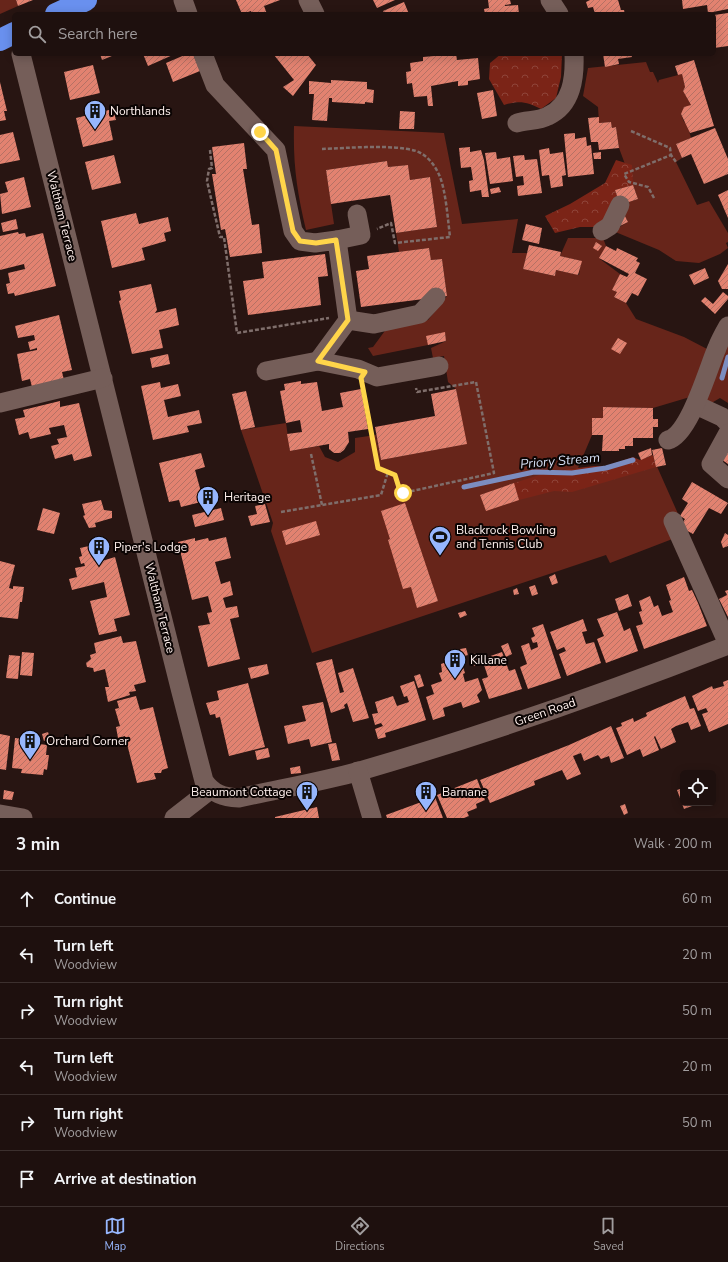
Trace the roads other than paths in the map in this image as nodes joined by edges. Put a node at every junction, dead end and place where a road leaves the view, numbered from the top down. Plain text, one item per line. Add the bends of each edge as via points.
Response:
1 (86, 0) edge
2 (183, 0) edge
3 (308, 0) edge
4 (550, 0) edge
5 (60, 12) edge
6 (187, 12) edge
7 (314, 12) edge
8 (558, 12) edge
9 (12, 34) edge
10 (0, 40) edge
11 (22, 56) edge
12 (204, 56) edge
13 (574, 56) edge
14 (517, 123) dead end
15 (620, 205) dead end
16 (357, 214) dead end
17 (602, 232) dead end
18 (336, 240) junction
19 (436, 297) dead end
20 (347, 317) junction
21 (725, 331) edge
22 (318, 361) junction
23 (439, 366) dead end
24 (266, 371) dead end
25 (103, 378) junction
26 (0, 403) edge
27 (700, 406) junction
28 (728, 423) edge
29 (728, 433) edge
30 (671, 440) dead end
31 (728, 479) edge
32 (673, 521) dead end
33 (728, 644) edge
34 (358, 771) junction
35 (210, 790) junction
36 (0, 814) edge
37 (24, 818) edge
38 (174, 818) edge
39 (372, 818) edge

1 - 5 highway
2 - 6 street
3 - 7 street
4 - 8 street
9 - 10 highway
11 - 25 street, Waltham Terrace
12 - 18 street via 215,85 276,150 293,231 300,241 316,243
13 - 14 street via 575,71 570,93 563,105 548,117
15 - 17 street via 610,226
16 - 18 street via 361,235
18 - 20 street
19 - 20 street via 420,314 374,324
20 - 22 street
21 - 27 street
22 - 23 street via 377,377
22 - 24 street
25 - 26 street
25 - 35 street, Waltham Terrace via 204,781
27 - 28 street via 722,417
27 - 30 street
29 - 31 street via 711,464
32 - 33 street
33 - 34 street, Green Road via 645,677 514,723
34 - 35 street via 239,798 227,797
34 - 39 street
35 - 38 street
36 - 37 street

